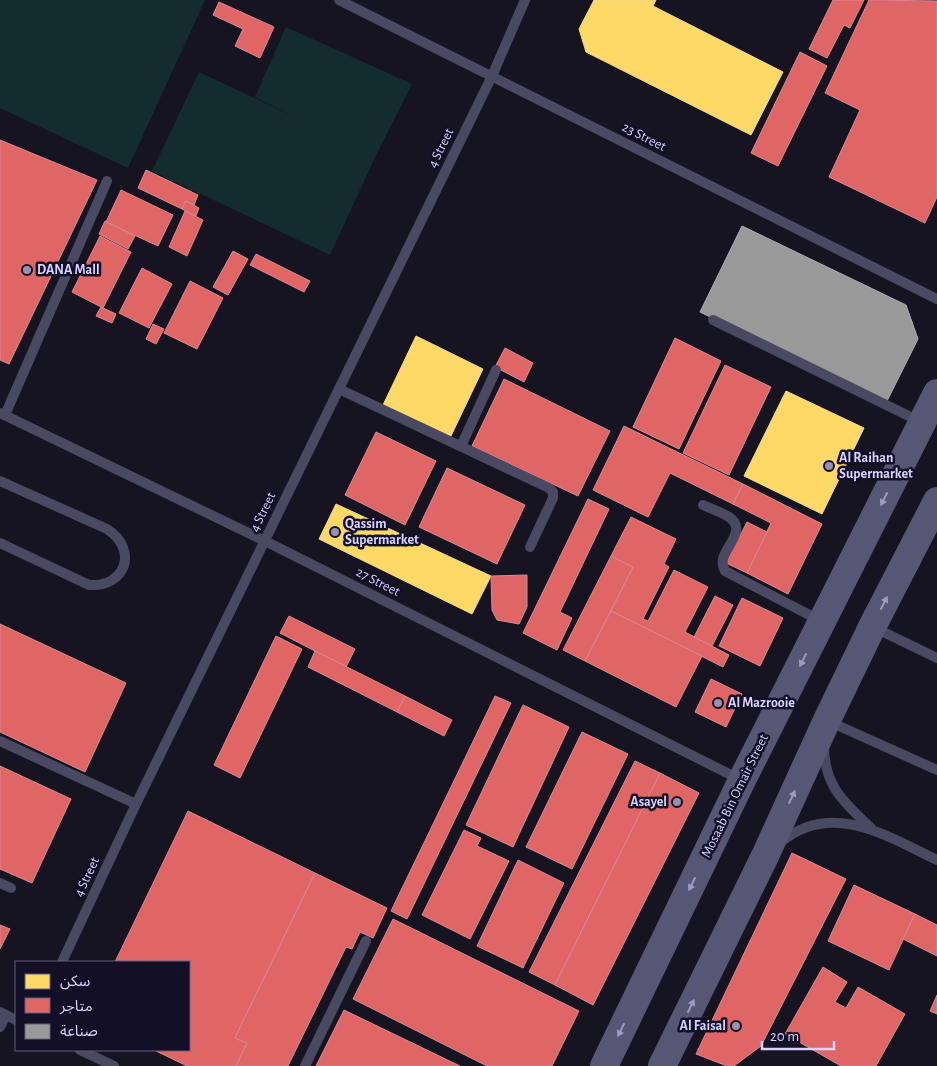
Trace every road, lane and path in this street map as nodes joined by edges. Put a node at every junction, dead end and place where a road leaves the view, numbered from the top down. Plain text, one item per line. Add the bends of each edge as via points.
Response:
1 (339, 0) edge
2 (525, 0) edge
3 (492, 76) junction
4 (107, 181) dead end
5 (937, 299) edge
6 (713, 320) dead end
7 (496, 370) dead end
8 (338, 389) junction
9 (937, 392) edge
10 (2, 414) edge
11 (922, 423) junction
12 (461, 446) junction
13 (0, 481) edge
14 (937, 501) edge
15 (703, 505) dead end
16 (265, 540) junction
17 (0, 543) edge
18 (530, 547) dead end
19 (822, 621) junction
20 (872, 627) junction
21 (937, 658) edge
22 (826, 723) junction
23 (0, 741) edge
24 (937, 770) edge
25 (742, 780) junction
26 (136, 804) junction
27 (873, 829) junction
28 (766, 854) junction
29 (937, 860) edge
30 (0, 883) edge
31 (11, 888) dead end
32 (366, 941) dead end
33 (62, 961) edge
34 (3, 1014) edge
35 (15, 1020) edge
36 (0, 1027) edge
37 (82, 1051) edge
38 (114, 1066) edge
39 (305, 1066) edge
40 (604, 1066) edge
41 (662, 1066) edge

1 - 3 lane, 23 Street
2 - 3 lane, 4 Street
3 - 5 lane, 23 Street
3 - 8 lane, 4 Street
4 - 10 lane
6 - 11 lane
7 - 12 lane
8 - 12 lane
8 - 16 lane, 4 Street
9 - 11 street, Mosaab Bin Omair Street
10 - 16 lane, 27 Street
11 -> 19 street, Mosaab Bin Omair Street
12 - 18 lane via 544,484 553,492 551,504
13 - 17 lane via 115,534 125,551 125,561 117,578 99,586 89,585
20 -> 14 street
15 - 19 lane via 734,521 735,534 723,558 725,571
16 - 25 lane, 27 Street
16 - 26 lane, 4 Street
19 -> 25 street, Mosaab Bin Omair Street
20 - 21 lane
20 - 22 street
22 - 24 lane
22 - 27 lane via 825,764 832,785 846,804
28 -> 22 street
23 - 26 lane
25 -> 40 street, Mosaab Bin Omair Street
26 - 33 lane, 4 Street
27 - 28 lane via 840,822 810,825 792,833
27 - 29 lane
41 -> 28 street
30 - 31 lane
32 - 39 lane
34 - 35 lane
34 - 36 lane
37 - 38 lane

